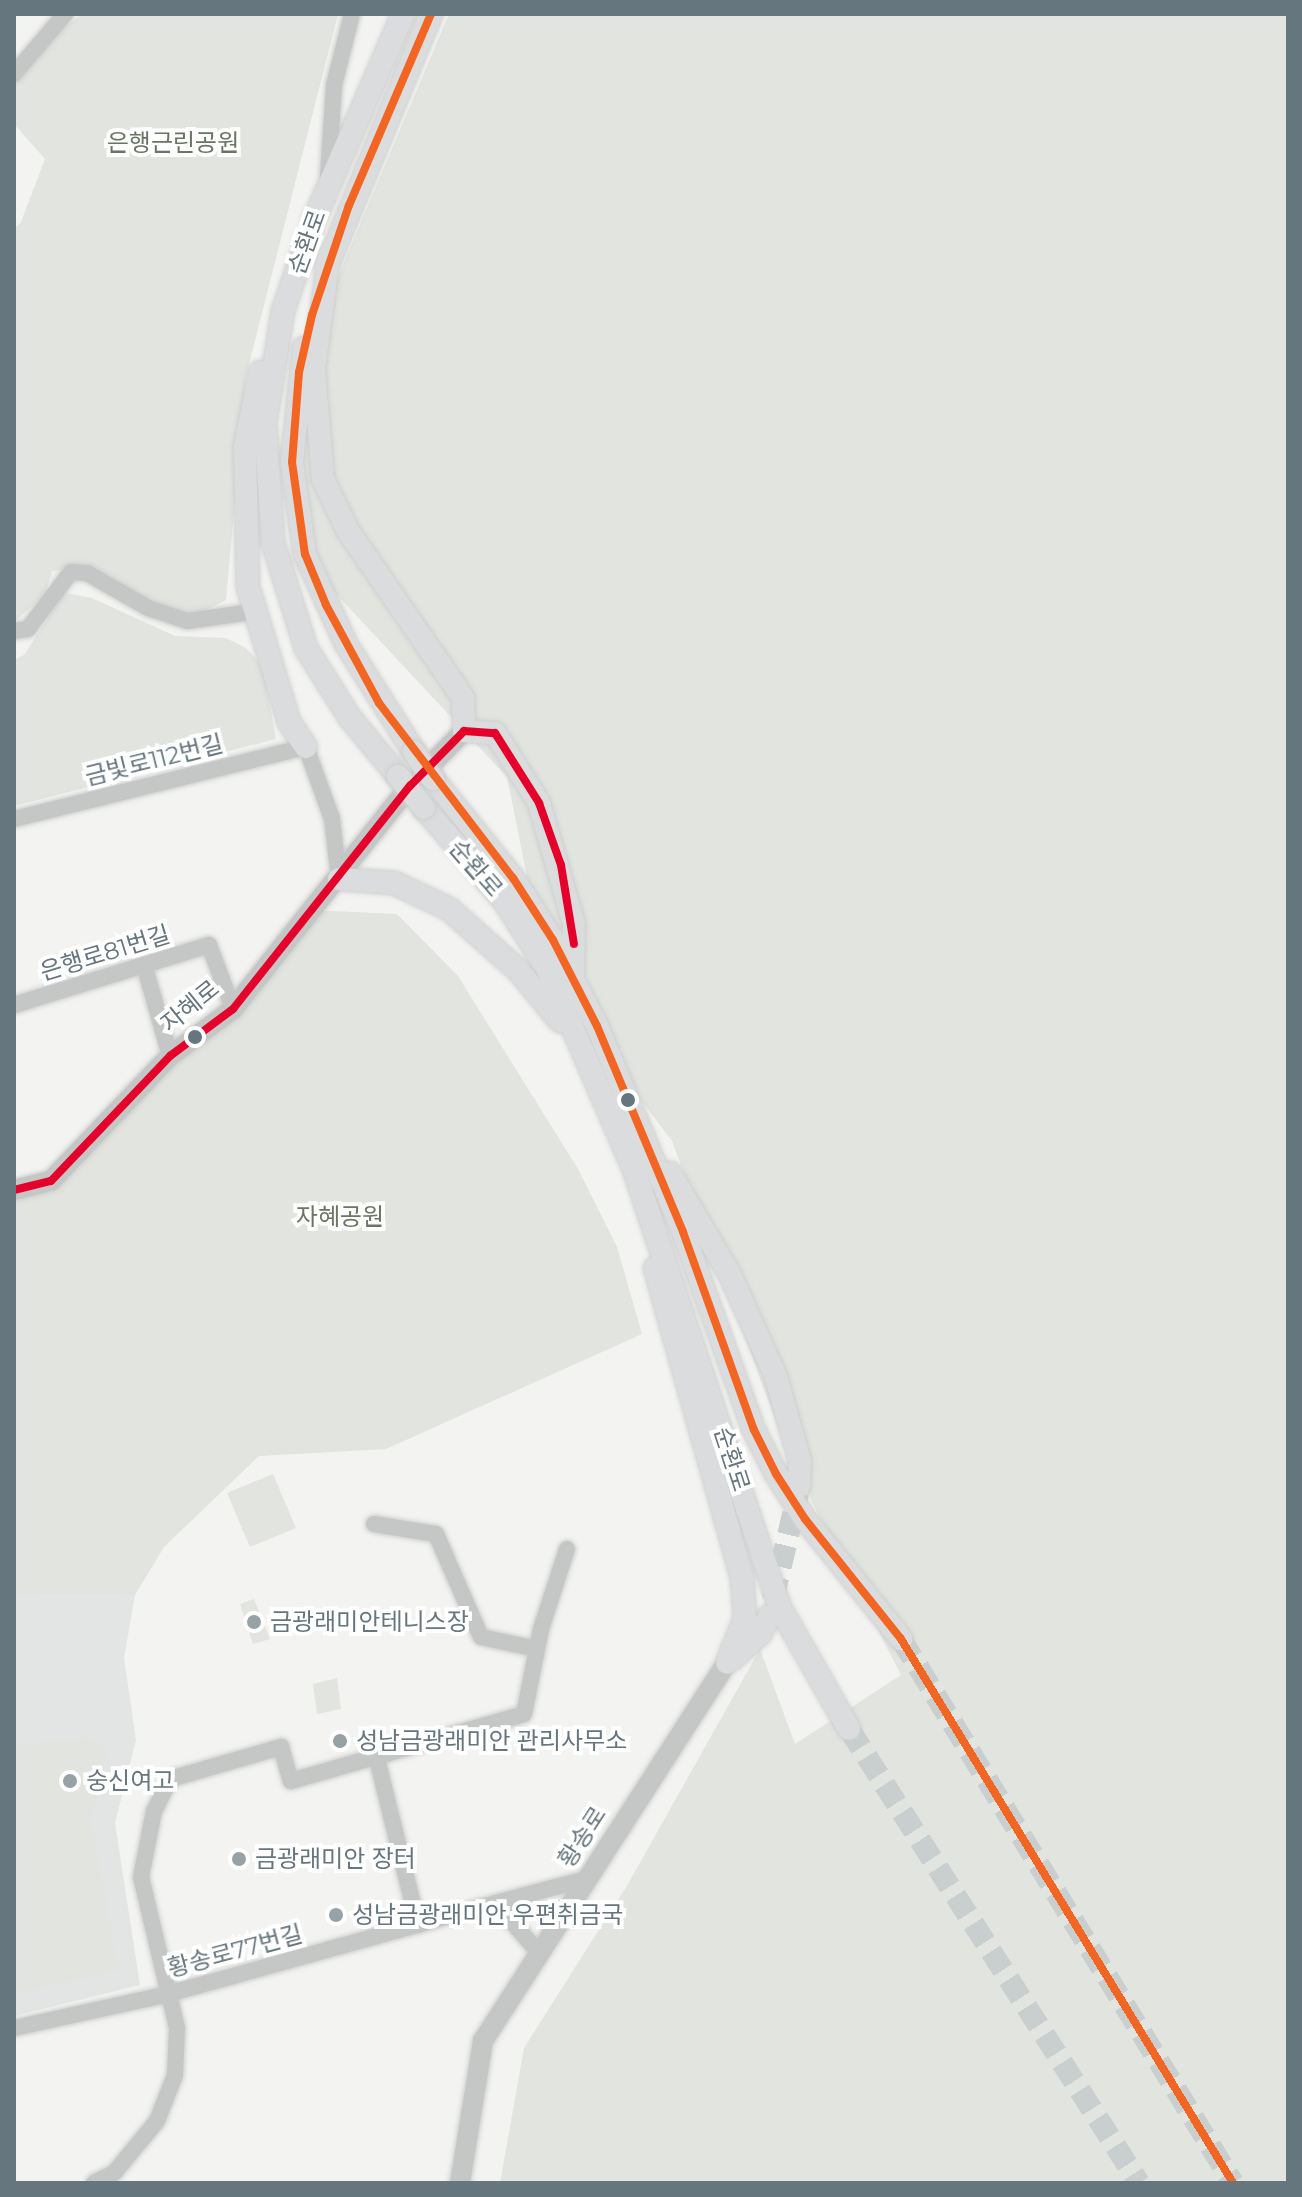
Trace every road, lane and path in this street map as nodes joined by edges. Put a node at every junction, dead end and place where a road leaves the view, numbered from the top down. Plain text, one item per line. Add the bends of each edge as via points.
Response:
1 (65, 14) edge
2 (352, 14) edge
3 (403, 14) edge
4 (431, 14) edge
5 (14, 74) edge
6 (327, 190) junction
7 (329, 257) junction
8 (283, 311) junction
9 (253, 612) junction
10 (14, 631) edge
11 (464, 731) junction
12 (306, 747) junction
13 (14, 819) edge
14 (339, 879) junction
15 (145, 968) junction
16 (573, 980) junction
17 (14, 1005) edge
18 (233, 1009) junction
19 (575, 1039) junction
20 (170, 1056) junction
21 (639, 1122) junction
22 (635, 1172) junction
23 (14, 1190) edge
24 (799, 1486) tunnel mouth
25 (374, 1524) dead end
26 (567, 1549) dead end
27 (769, 1616) tunnel mouth
28 (901, 1639) tunnel mouth
29 (537, 1649) junction
30 (727, 1663) junction
31 (849, 1729) tunnel mouth
32 (377, 1759) junction
33 (586, 1879) junction
34 (496, 1903) junction
35 (418, 1925) junction
36 (538, 1952) junction
37 (168, 1994) junction
38 (14, 2028) edge
39 (94, 2183) edge
40 (460, 2183) edge

1 - 5 street
2 - 6 street via 334,85
3 - 6 main road, 순환로
4 - 7 main road, 순환로
6 - 8 main road, 순환로
7 - 11 main road via 314,368 323,479 348,531 463,698
7 - 16 main road, 순환로, bridge via 299,372 292,462 305,554 379,703 513,878
8 - 9 main road via 255,385 245,447 245,557
8 - 19 main road, 순환로, bridge via 265,423 273,543 306,648 350,718 526,931
9 - 10 street via 187,621 148,608 87,573 71,572 28,629
9 - 12 main road via 289,722
11 - 14 street, 자혜로 via 410,786
11 - 16 main road via 495,733 539,803 574,924
12 - 13 street, 금빛로112번길
12 - 14 street via 332,819
14 - 18 street, 자혜로
14 - 19 main road via 394,883 449,909 518,970
15 - 17 street, 은행로81번길
15 - 18 street, 은행로81번길 via 209,945
15 - 20 street
16 - 21 main road, 순환로
18 - 20 street, 자혜로
19 - 22 main road, 순환로
20 - 23 street, 자혜로 via 51,1181
21 - 24 main road via 730,1275 776,1377 800,1461
21 - 28 main road, 순환로 via 771,1463 805,1519
22 - 30 main road via 659,1287 742,1577 745,1618
22 - 31 main road, 순환로 via 780,1608
25 - 29 street via 436,1534 481,1637
26 - 29 street
27 - 30 main road via 760,1634
29 - 32 street via 524,1714
30 - 33 street, 황송로
32 - 35 street
32 - 37 street via 291,1781 281,1747 170,1779 154,1811 141,1877
33 - 34 street, 황송로77번길
33 - 36 street, 황송로
34 - 35 street, 황송로77번길
34 - 36 street
35 - 37 street, 황송로77번길
36 - 40 street, 황송로 via 483,2041
37 - 38 street, 황송로77번길
37 - 39 street via 177,2028 175,2075 157,2121 114,2173

